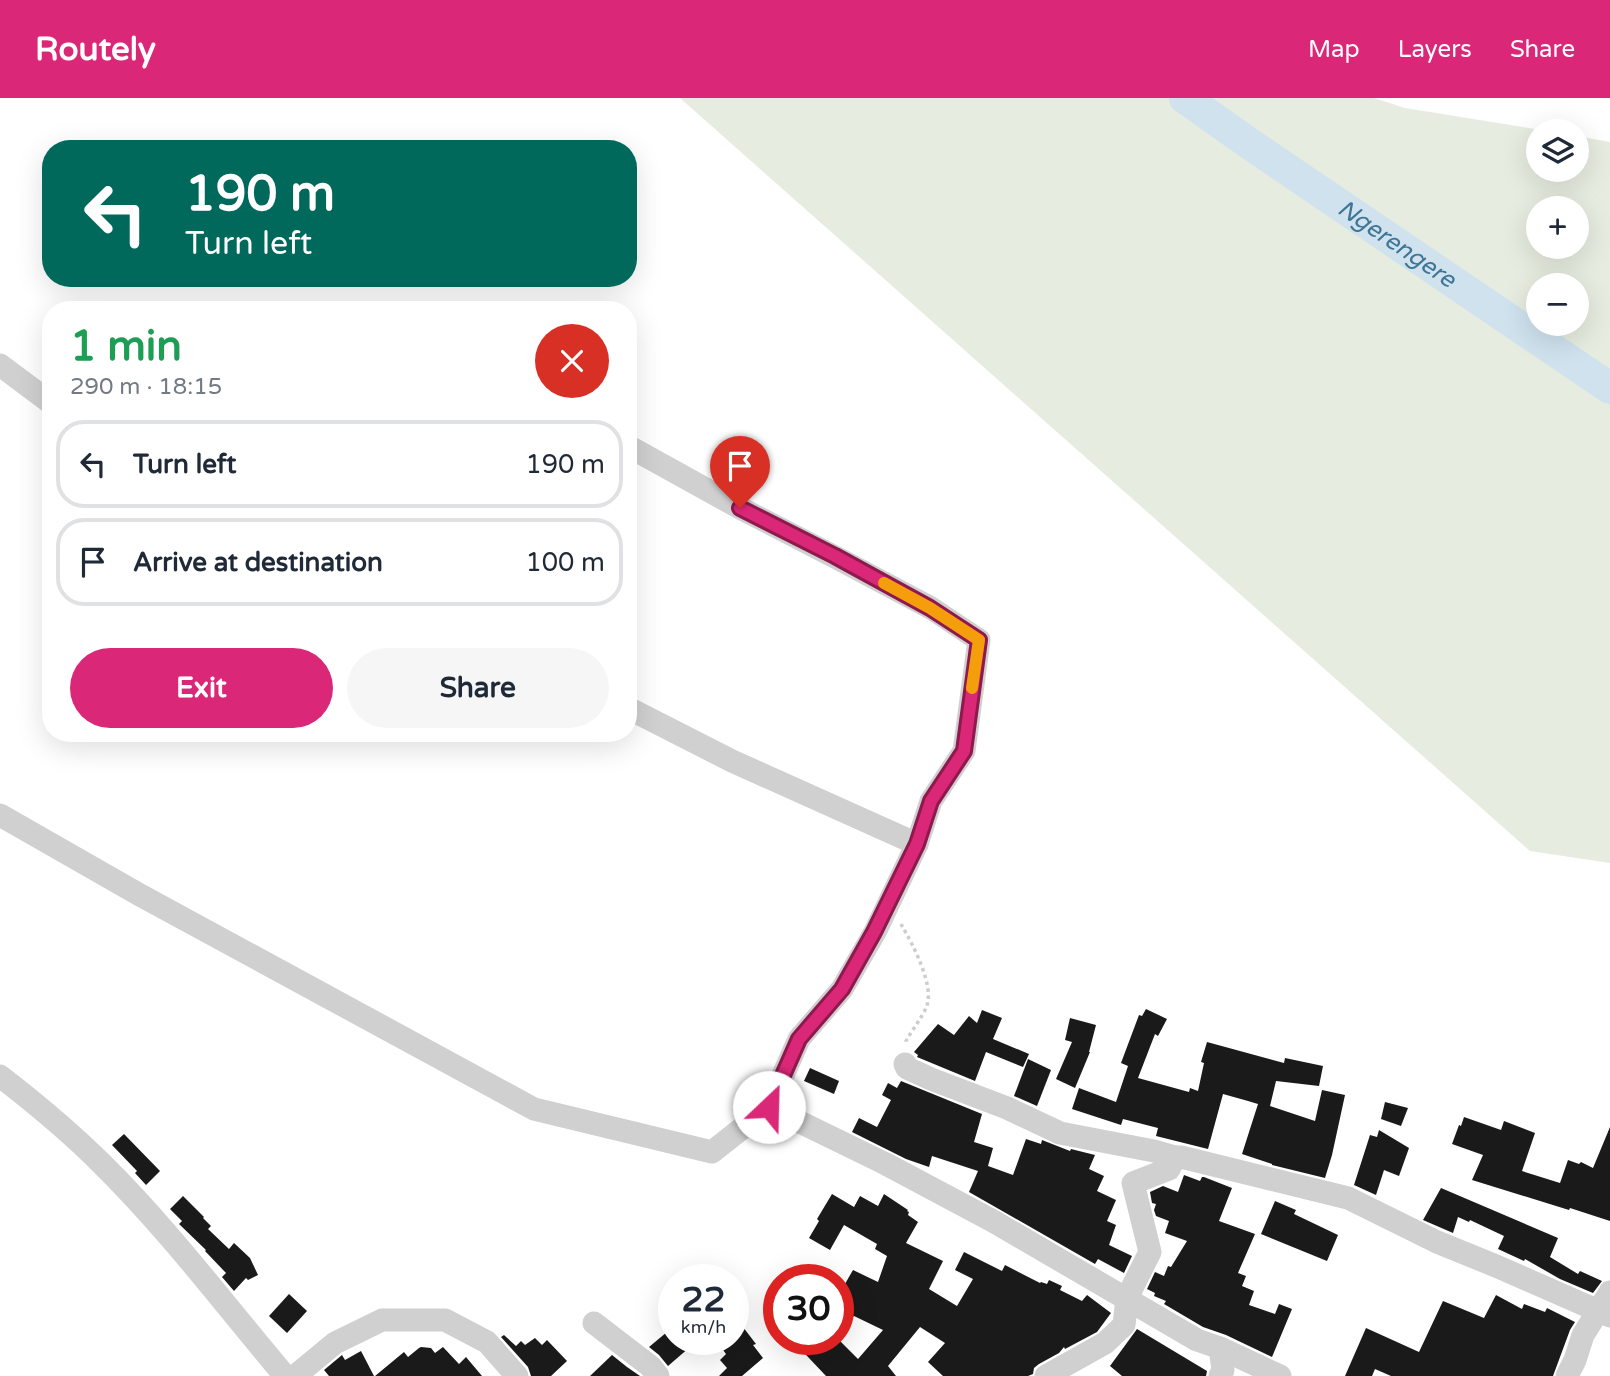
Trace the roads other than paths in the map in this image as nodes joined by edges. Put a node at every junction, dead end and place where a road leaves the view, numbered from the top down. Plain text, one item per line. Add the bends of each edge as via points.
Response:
1 (0, 365) edge
2 (42, 396) edge
3 (637, 451) edge
4 (637, 713) edge
5 (0, 815) edge
6 (917, 844) junction
7 (905, 1064) road end
8 (0, 1076) edge
9 (769, 1107) junction
10 (1175, 1157) junction
11 (1610, 1292) edge
12 (1127, 1298) junction
13 (1603, 1313) edge
14 (594, 1323) dead end
15 (1220, 1348) junction
16 (285, 1376) edge
17 (295, 1376) edge
18 (517, 1376) edge
19 (658, 1376) edge
20 (1046, 1376) edge
21 (1220, 1376) edge
22 (1280, 1376) edge
23 (1567, 1376) edge

1 - 2 street
3 - 6 street via 930,608 979,640 964,751 931,801
4 - 6 street
5 - 9 street via 534,1109 712,1152
6 - 9 street via 842,989 799,1039
7 - 10 street via 1060,1133
8 - 16 street via 102,1164
9 - 12 street via 898,1170
10 - 12 street via 1169,1169 1133,1183 1150,1252
10 - 13 street via 1348,1198 1437,1242
11 - 13 street
12 - 15 street via 1197,1340
12 - 20 street via 1124,1325 1105,1343
13 - 23 street via 1583,1335
14 - 19 street
15 - 21 street
15 - 22 street
17 - 18 street via 335,1343 382,1320 445,1320 487,1342

